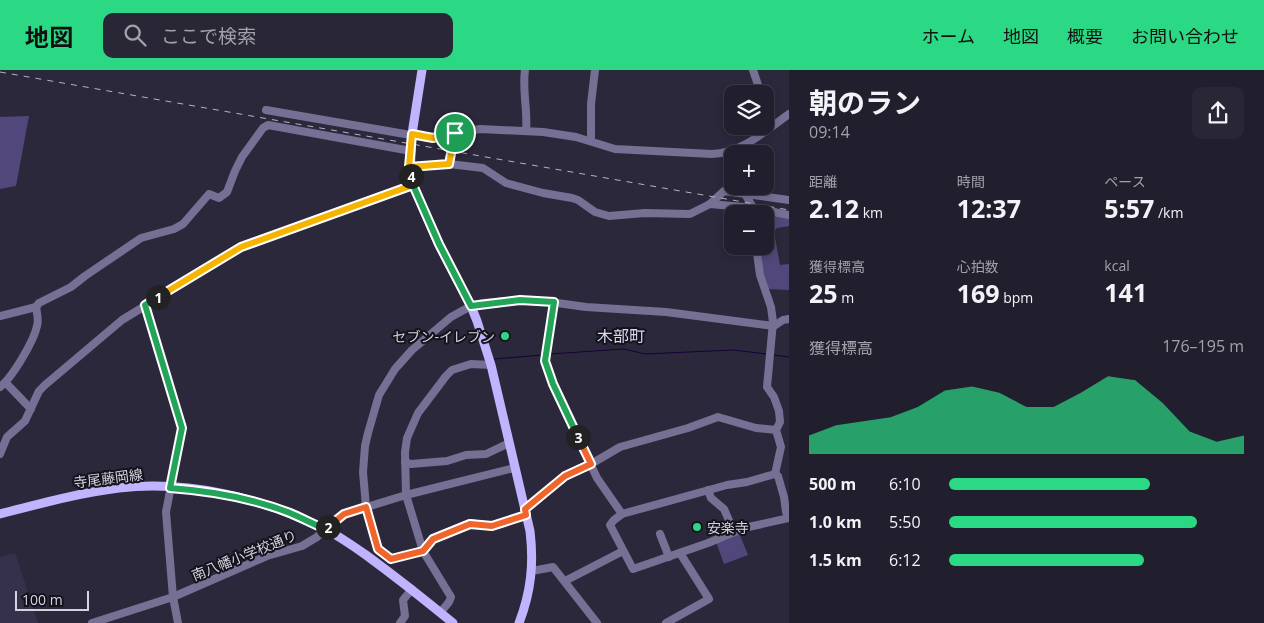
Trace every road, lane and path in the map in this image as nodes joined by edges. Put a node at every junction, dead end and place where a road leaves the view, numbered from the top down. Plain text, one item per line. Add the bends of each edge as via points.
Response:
1 (422, 70) edge
2 (525, 70) edge
3 (595, 70) edge
4 (753, 70) edge
5 (758, 85) edge
6 (266, 110) dead end
7 (789, 114) edge
8 (774, 124) edge
9 (526, 131) junction
10 (455, 133) junction
11 (412, 134) junction
12 (759, 135) edge
13 (591, 140) junction
14 (744, 145) edge
15 (411, 151) junction
16 (724, 154) edge
17 (449, 164) junction
18 (409, 167) junction
19 (413, 185) junction
20 (724, 191) edge
21 (766, 195) edge
22 (789, 200) edge
23 (710, 204) junction
24 (724, 206) edge
25 (774, 213) edge
26 (789, 214) edge
27 (757, 255) edge
28 (554, 302) junction
29 (145, 305) junction
30 (36, 306) junction
31 (471, 306) junction
32 (0, 316) edge
33 (789, 319) edge
34 (774, 326) junction
35 (491, 365) junction
36 (3, 385) edge
37 (31, 409) junction
38 (780, 422) junction
39 (789, 423) edge
40 (776, 430) junction
41 (509, 443) junction
42 (0, 454) edge
43 (405, 462) junction
44 (591, 464) junction
45 (514, 468) junction
46 (775, 474) junction
47 (170, 488) junction
48 (708, 490) junction
49 (406, 495) junction
50 (366, 507) junction
51 (526, 512) junction
52 (0, 514) edge
53 (622, 514) junction
54 (789, 518) edge
55 (325, 529) junction
56 (734, 532) junction
57 (660, 534) dead end
58 (423, 551) junction
59 (622, 551) junction
60 (680, 553) junction
61 (669, 557) junction
62 (532, 571) junction
63 (564, 581) junction
64 (412, 589) junction
65 (173, 597) junction
66 (440, 613) junction
67 (92, 623) edge
68 (178, 623) edge
69 (400, 623) edge
70 (453, 623) edge
71 (519, 623) edge
72 (597, 623) edge
73 (666, 623) edge

1 - 11 main road
2 - 9 street
3 - 13 street via 590,104
4 - 5 street
6 - 11 street
7 - 8 street
9 - 10 street via 480,129
9 - 13 street
10 - 11 street via 433,138
10 - 17 street
11 - 15 main road
12 - 14 street
13 - 16 street via 614,149
15 - 18 main road
15 - 30 street via 272,124 265,126 242,158 224,195 219,198 209,194 183,224 141,238 78,283
17 - 18 street
17 - 23 street via 483,168 506,183 572,198 595,212 609,216 690,214
18 - 19 main road
19 - 29 street via 241,247
19 - 31 main road
20 - 23 street
21 - 22 street
23 - 24 street
25 - 26 street
27 - 34 street
28 - 31 street via 520,300
28 - 34 street
28 - 44 street via 545,361
29 - 37 street via 100,337 45,384
29 - 47 street via 182,428
30 - 32 street
30 - 36 street via 37,329
31 - 35 main road
31 - 50 street via 451,317 412,350 385,384 366,446 363,472
33 - 34 street
34 - 38 street via 768,387
35 - 41 main road
35 - 43 street via 471,364 452,370 446,376 412,425
36 - 37 street
37 - 42 street via 25,421 7,437
38 - 39 street
38 - 40 street
40 - 44 street via 718,417 620,447
40 - 46 street via 781,448
41 - 43 street via 486,454 466,455 447,461
41 - 45 main road
43 - 49 street
44 - 51 street via 565,476
44 - 53 street
45 - 49 street, 南八幡小学校通り
45 - 51 main road
46 - 48 street
46 - 54 street
47 - 52 main road, 寺尾藤岡線 via 93,491
47 - 55 main road, 寺尾藤岡線 via 200,490 258,502
47 - 65 street via 166,512
48 - 53 street
48 - 56 street via 711,498 724,509
49 - 50 street, 南八幡小学校通り
49 - 58 street
50 - 55 street, 南八幡小学校通り via 344,514
50 - 58 street via 378,549 391,559
51 - 58 street via 492,526 470,524 433,539
51 - 62 main road
53 - 59 street via 610,525
54 - 56 street
55 - 64 main road, 寺尾藤岡線
55 - 65 street, 南八幡小学校通り via 302,546 267,556
56 - 60 street
57 - 61 street
58 - 66 street via 451,597
59 - 61 street via 633,569
59 - 63 street
60 - 61 street
60 - 73 street via 709,600
62 - 63 street via 553,567
62 - 71 main road via 528,598
63 - 72 street
64 - 66 main road, 寺尾藤岡線
64 - 69 street via 403,600 405,616
65 - 67 street, 南八幡小学校通り
65 - 68 street
66 - 70 main road, 寺尾藤岡線

